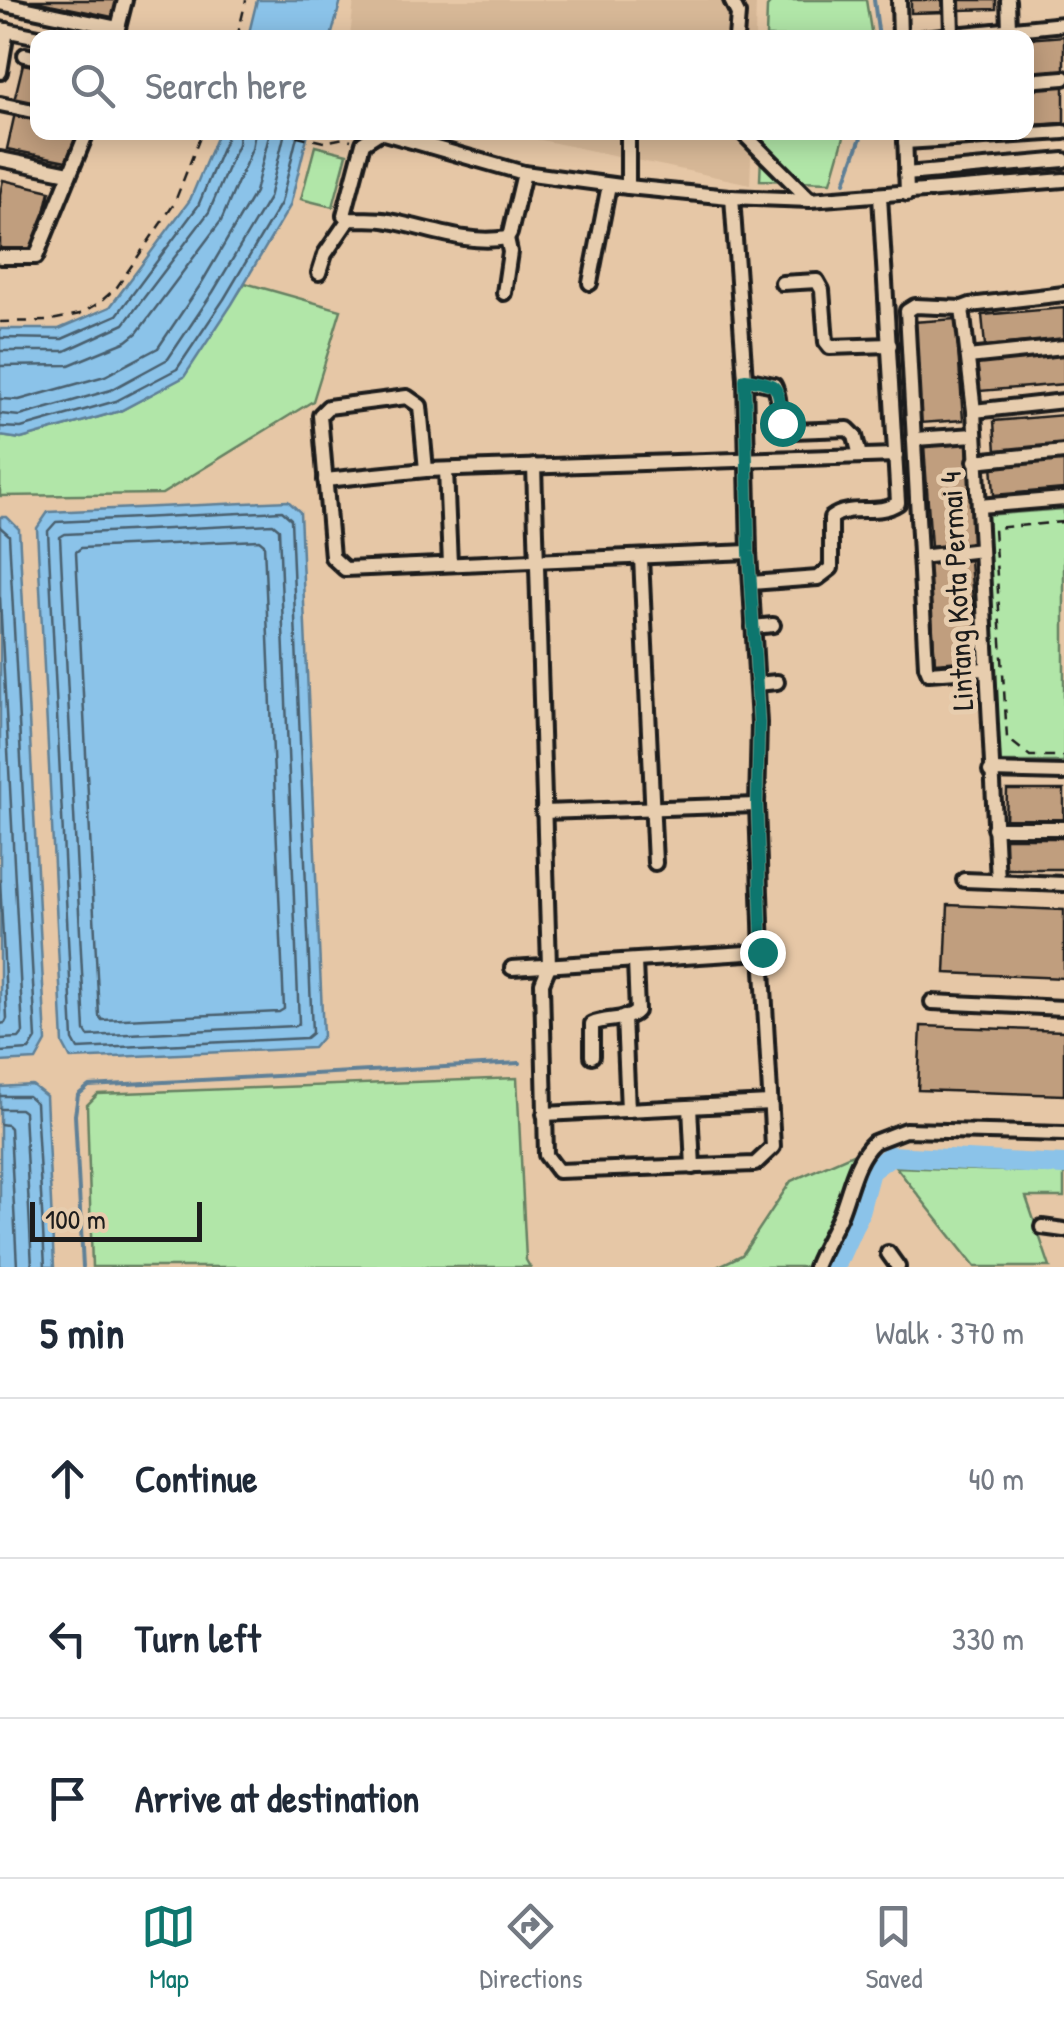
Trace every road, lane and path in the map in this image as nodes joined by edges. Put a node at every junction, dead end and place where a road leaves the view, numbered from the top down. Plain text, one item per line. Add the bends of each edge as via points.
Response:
1 (125, 0) edge
2 (246, 0) edge
3 (731, 0) edge
4 (899, 0) edge
5 (951, 0) edge
6 (1008, 0) edge
7 (6, 2) edge
8 (1064, 24) edge
9 (3, 30) edge
10 (104, 30) edge
11 (115, 30) edge
12 (239, 30) edge
13 (737, 30) edge
14 (900, 30) edge
15 (952, 30) edge
16 (1015, 30) edge
17 (1027, 30) edge
18 (30, 35) edge
19 (2, 52) edge
20 (0, 72) edge
21 (1064, 78) edge
22 (1034, 81) edge
23 (0, 104) edge
24 (30, 110) edge
25 (1064, 132) edge
26 (1034, 134) edge
27 (83, 140) edge
28 (199, 140) edge
29 (352, 140) edge
30 (368, 140) edge
31 (408, 140) edge
32 (628, 140) edge
33 (750, 140) edge
34 (905, 140) edge
35 (363, 143) junction
36 (0, 159) edge
37 (1064, 160) edge
38 (69, 173) junction
39 (524, 173) junction
40 (906, 174) junction
41 (1064, 180) edge
42 (609, 185) junction
43 (628, 187) junction
44 (906, 194) junction
45 (880, 196) junction
46 (732, 197) junction
47 (810, 200) junction
48 (349, 219) junction
49 (507, 238) junction
50 (0, 257) edge
51 (319, 273) dead end
52 (590, 283) dead end
53 (782, 283) dead end
54 (504, 293) dead end
55 (1064, 294) edge
56 (966, 306) junction
57 (0, 322) edge
58 (890, 345) junction
59 (1064, 347) edge
60 (968, 357) junction
61 (745, 379) junction
62 (1064, 402) edge
63 (974, 411) junction
64 (974, 434) junction
65 (915, 439) junction
66 (1064, 452) edge
67 (896, 455) junction
68 (860, 456) junction
69 (747, 458) junction
70 (975, 461) junction
71 (534, 466) junction
72 (426, 470) junction
73 (446, 470) junction
74 (325, 480) junction
75 (1064, 499) edge
76 (978, 506) junction
77 (1064, 522) edge
78 (980, 550) junction
79 (749, 552) junction
80 (641, 557) junction
81 (920, 557) junction
82 (536, 562) junction
83 (450, 564) junction
84 (751, 583) junction
85 (773, 625) dead end
86 (753, 627) junction
87 (986, 669) junction
88 (776, 682) dead end
89 (756, 684) junction
90 (1064, 756) edge
91 (990, 771) junction
92 (1064, 773) edge
93 (757, 805) junction
94 (652, 808) junction
95 (544, 812) junction
96 (994, 828) junction
97 (1064, 828) edge
98 (655, 863) dead end
99 (964, 880) dead end
100 (998, 881) junction
101 (1064, 884) edge
102 (762, 952) junction
103 (634, 960) junction
104 (549, 966) junction
105 (512, 968) dead end
106 (932, 1002) dead end
107 (1064, 1008) edge
108 (624, 1017) junction
109 (592, 1056) dead end
110 (770, 1103) junction
111 (690, 1107) junction
112 (628, 1110) junction
113 (544, 1114) junction
114 (1064, 1134) edge
115 (692, 1167) junction
116 (1042, 1227) dead end
117 (1064, 1230) edge
118 (888, 1253) dead end
119 (815, 1267) edge
120 (898, 1267) edge

1 - 11 street
2 - 12 path
3 - 13 street
4 - 14 street
5 - 15 street
6 - 16 street
7 - 10 street
8 - 17 street
9 - 18 street
9 - 19 street
19 - 20 street
21 - 22 street
23 - 24 street
25 - 26 street
27 - 38 street
28 - 57 path via 174,204 117,287 80,314
29 - 35 path
30 - 35 street
31 - 39 street
32 - 43 street
33 - 47 street
34 - 40 street
35 - 48 street via 344,215
36 - 38 street
37 - 40 street
38 - 50 street via 36,257
39 - 42 street
39 - 49 street
40 - 44 street
41 - 44 street
42 - 43 street
42 - 52 street
43 - 46 street
44 - 45 street
45 - 47 street
45 - 58 street
46 - 47 street
46 - 61 street
48 - 49 street via 384,219 464,240
48 - 51 street
49 - 54 street
53 - 58 street via 817,281 830,347
55 - 56 street
56 - 60 street, Lintang Kota Permai 4
56 - 65 street via 907,311
58 - 67 street
59 - 60 street
60 - 63 street, Lintang Kota Permai 4
61 - 68 street via 774,385 786,428 848,428
61 - 69 street
62 - 63 street
63 - 64 street, Lintang Kota Permai 4
64 - 65 street
64 - 70 street, Lintang Kota Permai 4
65 - 81 street
66 - 70 street
67 - 68 street
67 - 84 street via 898,503 830,518 831,568 818,578
68 - 69 street
69 - 71 street
69 - 79 street
70 - 76 street, Lintang Kota Permai 4
71 - 73 street
71 - 82 street
72 - 73 street
72 - 74 street
72 - 74 street via 420,406 407,397 328,407 320,414
73 - 83 street
74 - 83 street via 332,556 345,569
75 - 76 street
76 - 78 street, Lintang Kota Permai 4
77 - 90 path via 994,528 1007,738 1030,756
78 - 81 street
78 - 87 street, Lintang Kota Permai 4
79 - 80 street
79 - 84 street
80 - 82 street
80 - 94 street
81 - 87 street via 930,673
82 - 83 street
82 - 95 street
84 - 86 street
85 - 86 street
86 - 89 street
87 - 91 street, Lintang Kota Permai 4
88 - 89 street
89 - 93 street
91 - 92 street
91 - 96 street, Lintang Kota Permai 4
93 - 94 street
93 - 102 street
94 - 95 street
94 - 98 street
95 - 104 street
96 - 97 street
96 - 100 street, Lintang Kota Permai 4
99 - 100 street
100 - 101 street
102 - 103 street
102 - 110 street
103 - 104 street
103 - 108 street via 637,1010
104 - 105 street
104 - 113 street via 542,983
106 - 107 street
108 - 109 street via 592,1024
108 - 112 street
110 - 111 street
110 - 115 street via 773,1148 756,1164
111 - 112 street
111 - 115 street
112 - 113 street
113 - 115 street via 546,1154 558,1171
114 - 119 street via 905,1130 870,1145
116 - 117 street
118 - 120 street

